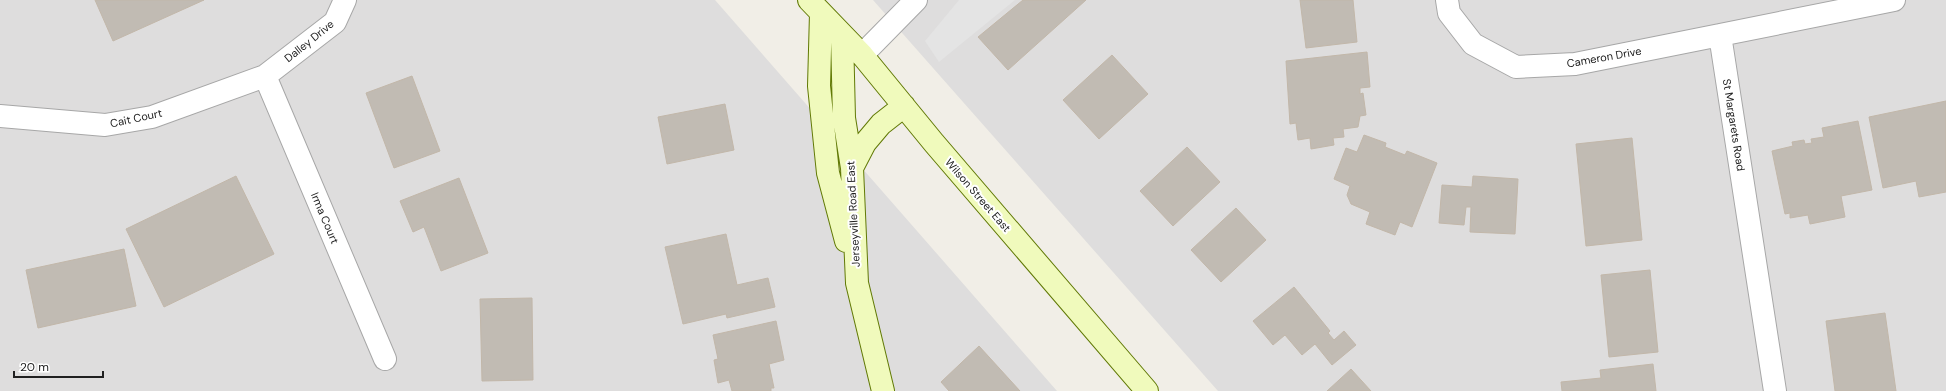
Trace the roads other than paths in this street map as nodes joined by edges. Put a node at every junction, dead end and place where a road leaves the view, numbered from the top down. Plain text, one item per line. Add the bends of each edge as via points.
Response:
1 (345, 0) edge
2 (916, 0) edge
3 (1447, 0) edge
4 (1894, 0) edge
5 (815, 7) edge
6 (842, 35) junction
7 (1720, 35) junction
8 (862, 54) junction
9 (265, 76) junction
10 (904, 106) junction
11 (0, 116) edge
12 (852, 168) junction
13 (857, 283) junction
14 (385, 359) dead end
15 (883, 391) edge
16 (1147, 391) edge
17 (1775, 391) edge

1 - 9 street, Dalley Drive via 335,22
2 - 8 street
3 - 7 street, Cameron Drive via 1449,13 1473,44 1516,67 1575,64
4 - 7 street
5 - 6 main road, Wilson Street East
5 - 13 main road via 819,86 828,173
6 - 8 main road, Wilson Street East
6 - 12 main road, Jerseyville Road East via 844,118
7 - 17 street, St Margarets Road
8 - 10 main road, Wilson Street East
9 - 11 street, Cait Court via 152,117 105,125
9 - 14 street, Irma Court
10 - 12 main road via 881,124 865,143
10 - 16 main road, Wilson Street East
12 - 13 main road, Jerseyville Road East
13 - 15 main road, Jerseyville Road East

